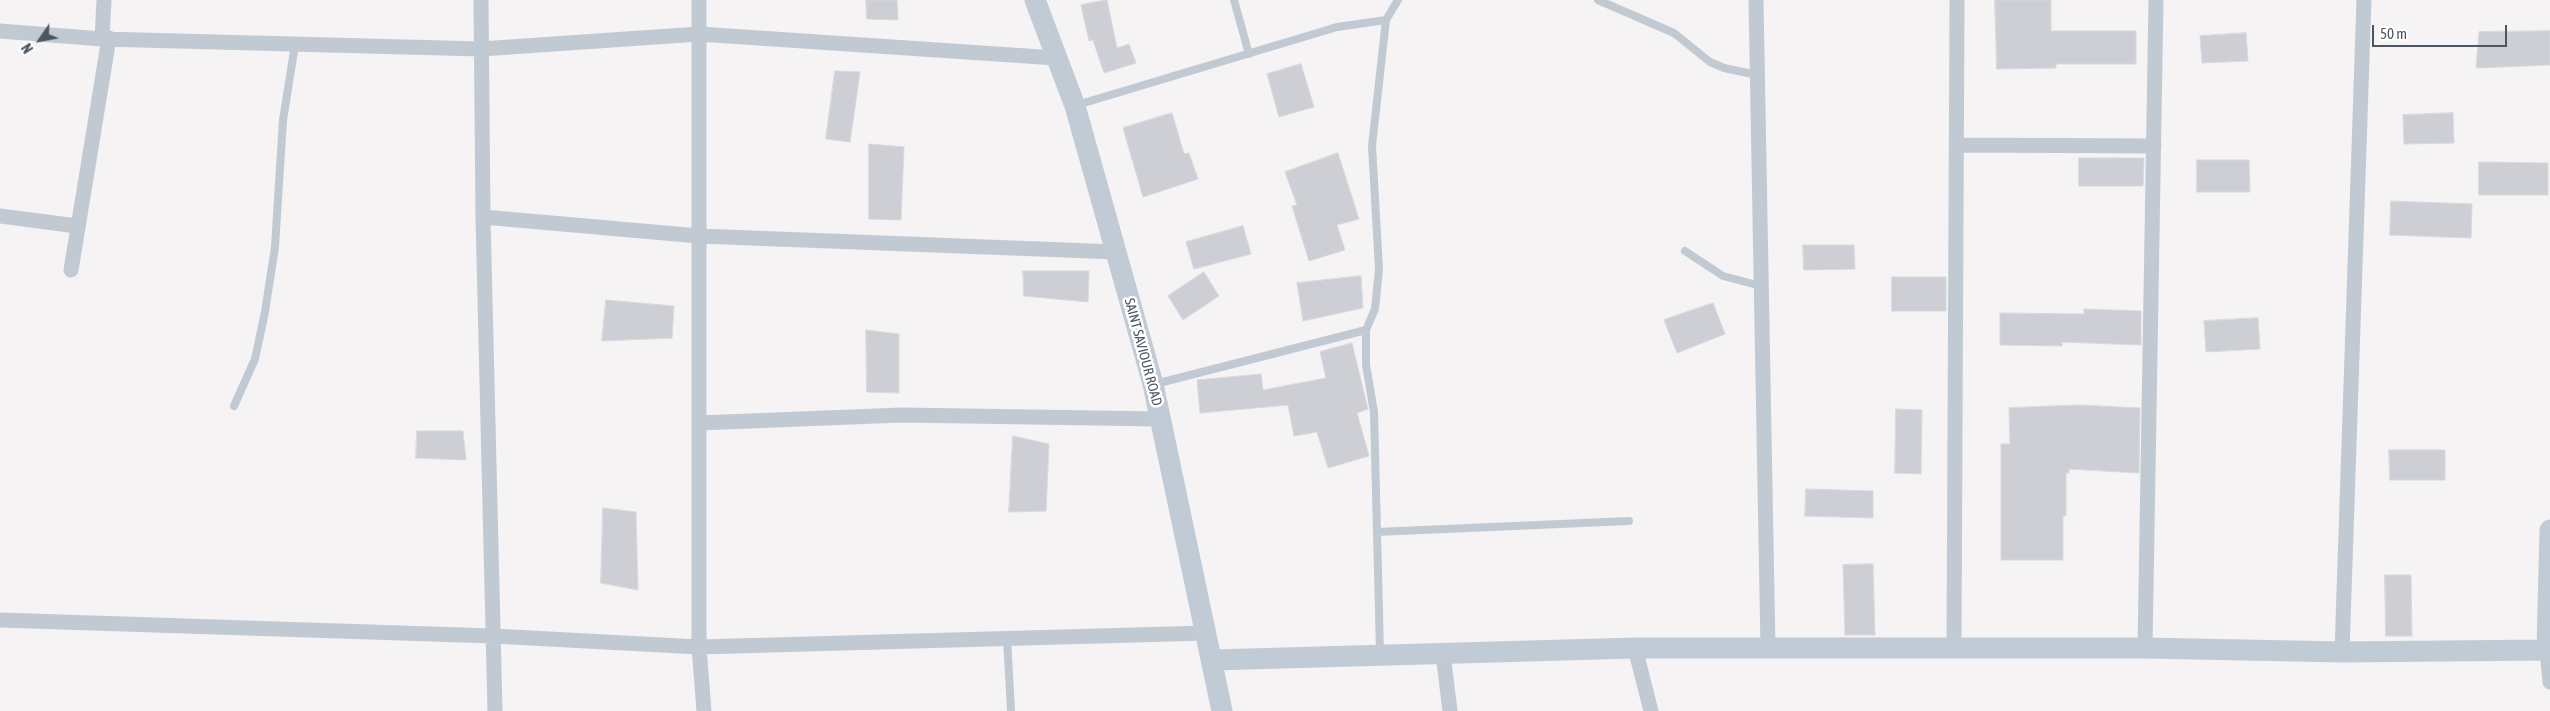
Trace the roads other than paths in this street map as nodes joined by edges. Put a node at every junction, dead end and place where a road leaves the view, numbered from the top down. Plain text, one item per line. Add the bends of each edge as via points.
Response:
1 (104, 0) edge
2 (480, 0) edge
3 (699, 0) edge
4 (1035, 0) edge
5 (1234, 0) edge
6 (1398, 0) edge
7 (1598, 0) edge
8 (1756, 0) edge
9 (1957, 0) edge
10 (2156, 0) edge
11 (2364, 0) edge
12 (1386, 20) junction
13 (0, 31) edge
14 (699, 34) junction
15 (105, 39) junction
16 (295, 45) junction
17 (481, 49) junction
18 (1249, 54) junction
19 (1056, 58) junction
20 (1757, 75) junction
21 (1075, 106) junction
22 (1956, 144) junction
23 (2154, 146) junction
24 (0, 216) edge
25 (483, 217) junction
26 (77, 226) junction
27 (699, 236) junction
28 (1685, 251) dead end
29 (1117, 252) junction
30 (72, 270) dead end
31 (1761, 286) junction
32 (1366, 330) junction
33 (1153, 384) junction
34 (234, 406) dead end
35 (1160, 418) junction
36 (699, 423) junction
37 (1629, 521) dead end
38 (2550, 530) edge
39 (1377, 532) junction
40 (0, 620) edge
41 (1206, 633) junction
42 (493, 636) junction
43 (1007, 638) junction
44 (699, 647) junction
45 (1635, 648) junction
46 (1954, 648) junction
47 (2145, 648) junction
48 (1768, 649) junction
49 (2547, 650) junction
50 (2342, 652) junction
51 (1443, 654) junction
52 (1380, 655) junction
53 (1213, 660) junction
54 (2550, 682) edge
55 (495, 711) edge
56 (704, 711) edge
57 (1011, 711) edge
58 (1222, 711) edge
59 (1450, 711) edge
60 (1651, 711) edge

1 - 15 street
2 - 17 street
3 - 14 street
4 - 19 street, SAINT SAVIOUR ROAD
5 - 18 lane
6 - 12 lane
7 - 20 lane via 1674,33 1710,62
8 - 20 street
9 - 22 street
10 - 23 street
11 - 50 street
12 - 18 lane via 1337,27
12 - 32 lane via 1372,146 1378,269 1375,308
13 - 15 street
14 - 17 street
14 - 19 street
14 - 27 street
15 - 16 street
15 - 26 street
16 - 17 street
16 - 34 lane via 283,120 275,247 265,312 255,358
17 - 25 street
18 - 21 lane
19 - 21 street, SAINT SAVIOUR ROAD
20 - 31 street
21 - 29 street, SAINT SAVIOUR ROAD
22 - 23 street
22 - 46 street
23 - 47 street
24 - 26 street
25 - 27 street
25 - 42 street
26 - 30 street
27 - 29 street
27 - 36 street
28 - 31 lane via 1723,276
29 - 33 street, SAINT SAVIOUR ROAD
31 - 48 street
32 - 33 lane
32 - 39 lane via 1366,365 1374,412
33 - 35 street, SAINT SAVIOUR ROAD
35 - 36 street via 902,415
35 - 41 street, SAINT SAVIOUR ROAD
36 - 44 street
37 - 39 lane
38 - 49 street
39 - 52 lane
40 - 42 street
41 - 43 street
41 - 53 street, SAINT SAVIOUR ROAD
42 - 44 street
42 - 55 street
43 - 44 street
43 - 57 lane
44 - 56 street
45 - 48 street
45 - 51 street
45 - 60 street
46 - 47 street
46 - 48 street
47 - 50 street
49 - 50 street
49 - 54 street
51 - 52 street
51 - 59 street
52 - 53 street
53 - 58 street, SAINT SAVIOUR ROAD

